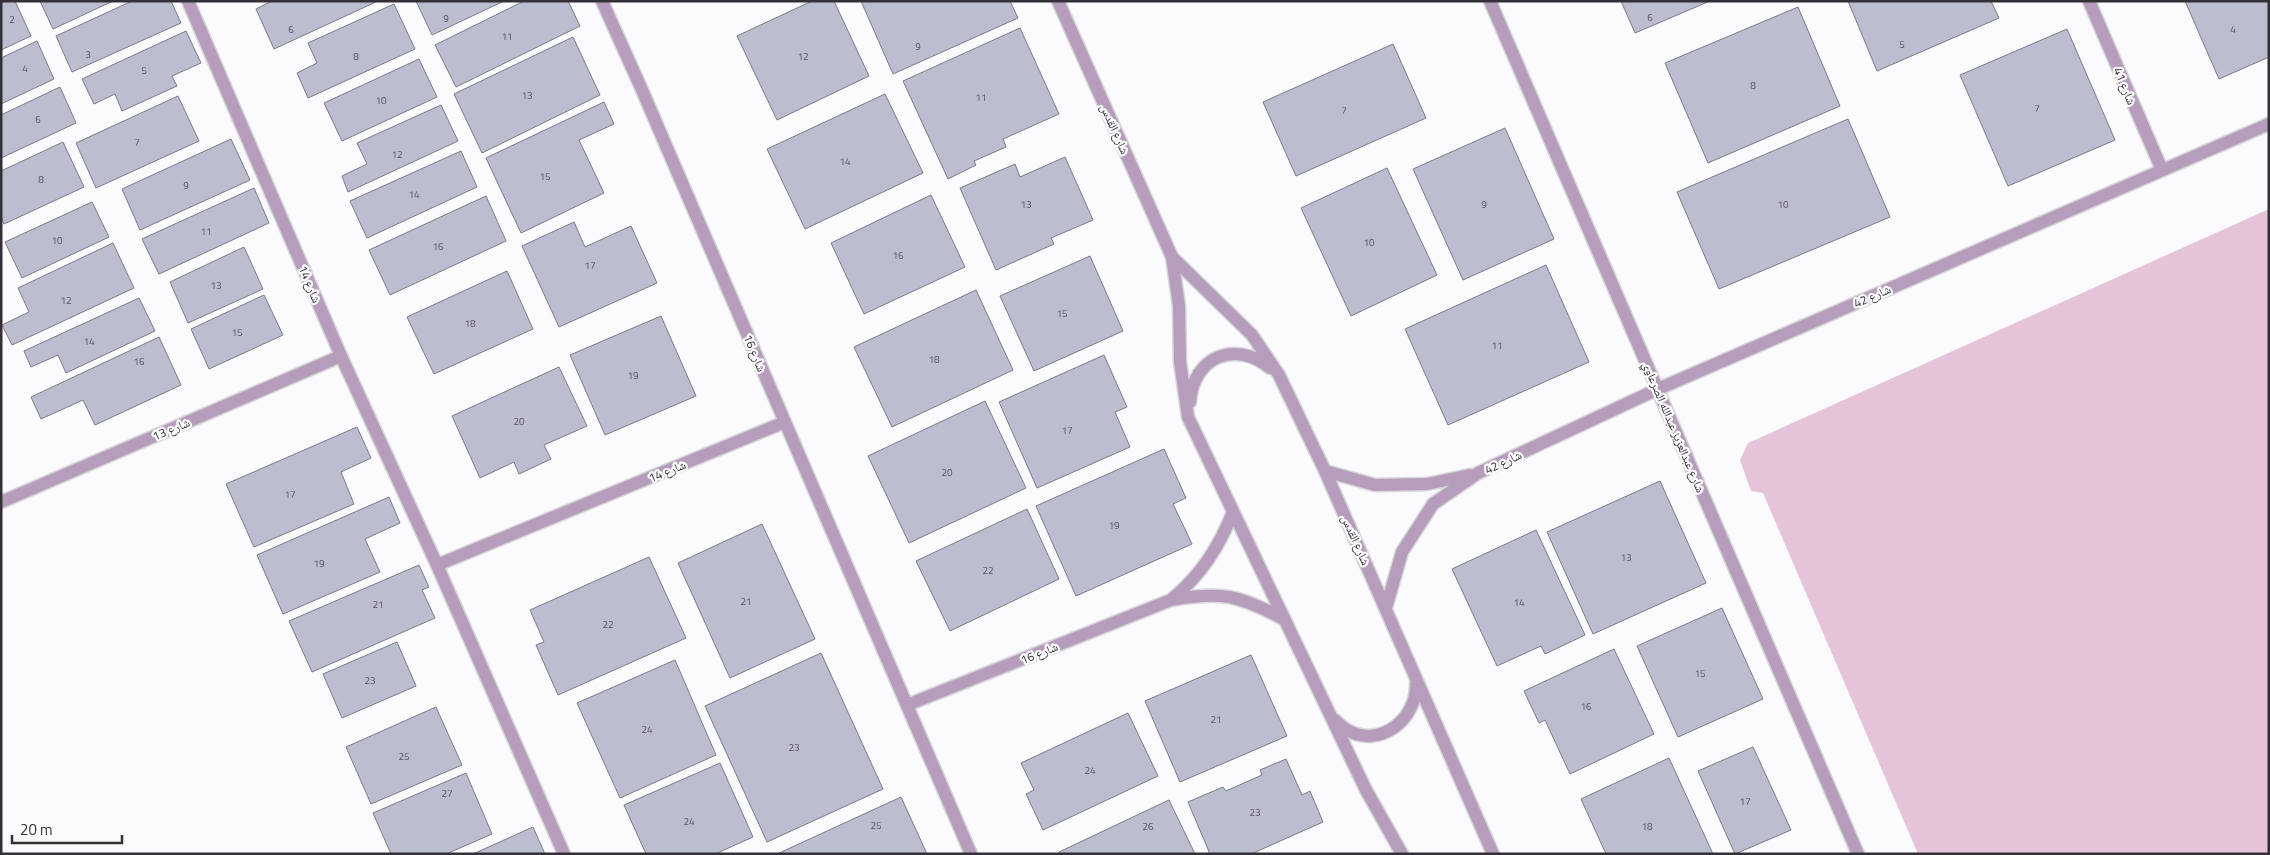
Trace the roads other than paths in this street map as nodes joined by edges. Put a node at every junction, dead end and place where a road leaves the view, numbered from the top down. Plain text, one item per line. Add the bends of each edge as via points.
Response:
1 (188, 1) edge
2 (602, 1) edge
3 (1058, 1) edge
4 (1490, 1) edge
5 (2089, 1) edge
6 (2269, 124) edge
7 (2162, 170) junction
8 (1172, 257) junction
9 (341, 356) junction
10 (1279, 375) junction
11 (1658, 389) junction
12 (1188, 417) junction
13 (785, 422) junction
14 (1325, 471) junction
15 (1478, 473) junction
16 (1, 502) edge
17 (1233, 512) junction
18 (437, 565) junction
19 (1171, 600) junction
20 (1386, 608) junction
21 (1285, 620) junction
22 (1415, 676) junction
23 (907, 705) junction
24 (1331, 716) junction
25 (564, 854) edge
26 (971, 854) edge
27 (1402, 854) edge
28 (1493, 854) edge
29 (1858, 854) edge

1 - 9 street, شارع 14
2 - 13 street, شارع 16
3 - 8 street, شارع القدس
4 - 11 street, شارع عبدالعزيز عبدالله الصرعاوي
5 - 7 street, شارع 41
6 - 7 street, شارع 42
7 - 11 street, شارع 42
8 - 10 street, شارع القدس via 1252,335
8 - 12 street, شارع القدس
9 - 16 street, شارع 13
9 - 18 street, شارع 14
10 - 12 street via 1258,358 1238,354 1221,356 1207,363 1194,377
10 - 14 street, شارع القدس
11 - 15 street, شارع 42
11 - 29 street, شارع عبدالعزيز عبدالله الصرعاوي
12 - 17 street, شارع القدس
13 - 18 street, شارع 14
13 - 23 street, شارع 16
14 - 15 street, شارع 42 via 1375,485 1427,484
14 - 20 street, شارع القدس
15 - 20 street, شارع 42 via 1433,504 1402,552
17 - 19 street, شارع 16 via 1223,538 1207,563
17 - 21 street, شارع القدس
18 - 25 street, شارع 14
19 - 21 street, شارع 16 via 1223,595 1254,603
19 - 23 street, شارع 16
20 - 22 street, شارع القدس
21 - 24 street, شارع القدس
22 - 24 street via 1416,698 1406,718 1390,731 1368,735 1347,730
22 - 28 street, شارع القدس
23 - 26 street, شارع 16
24 - 27 street, شارع القدس via 1366,790

